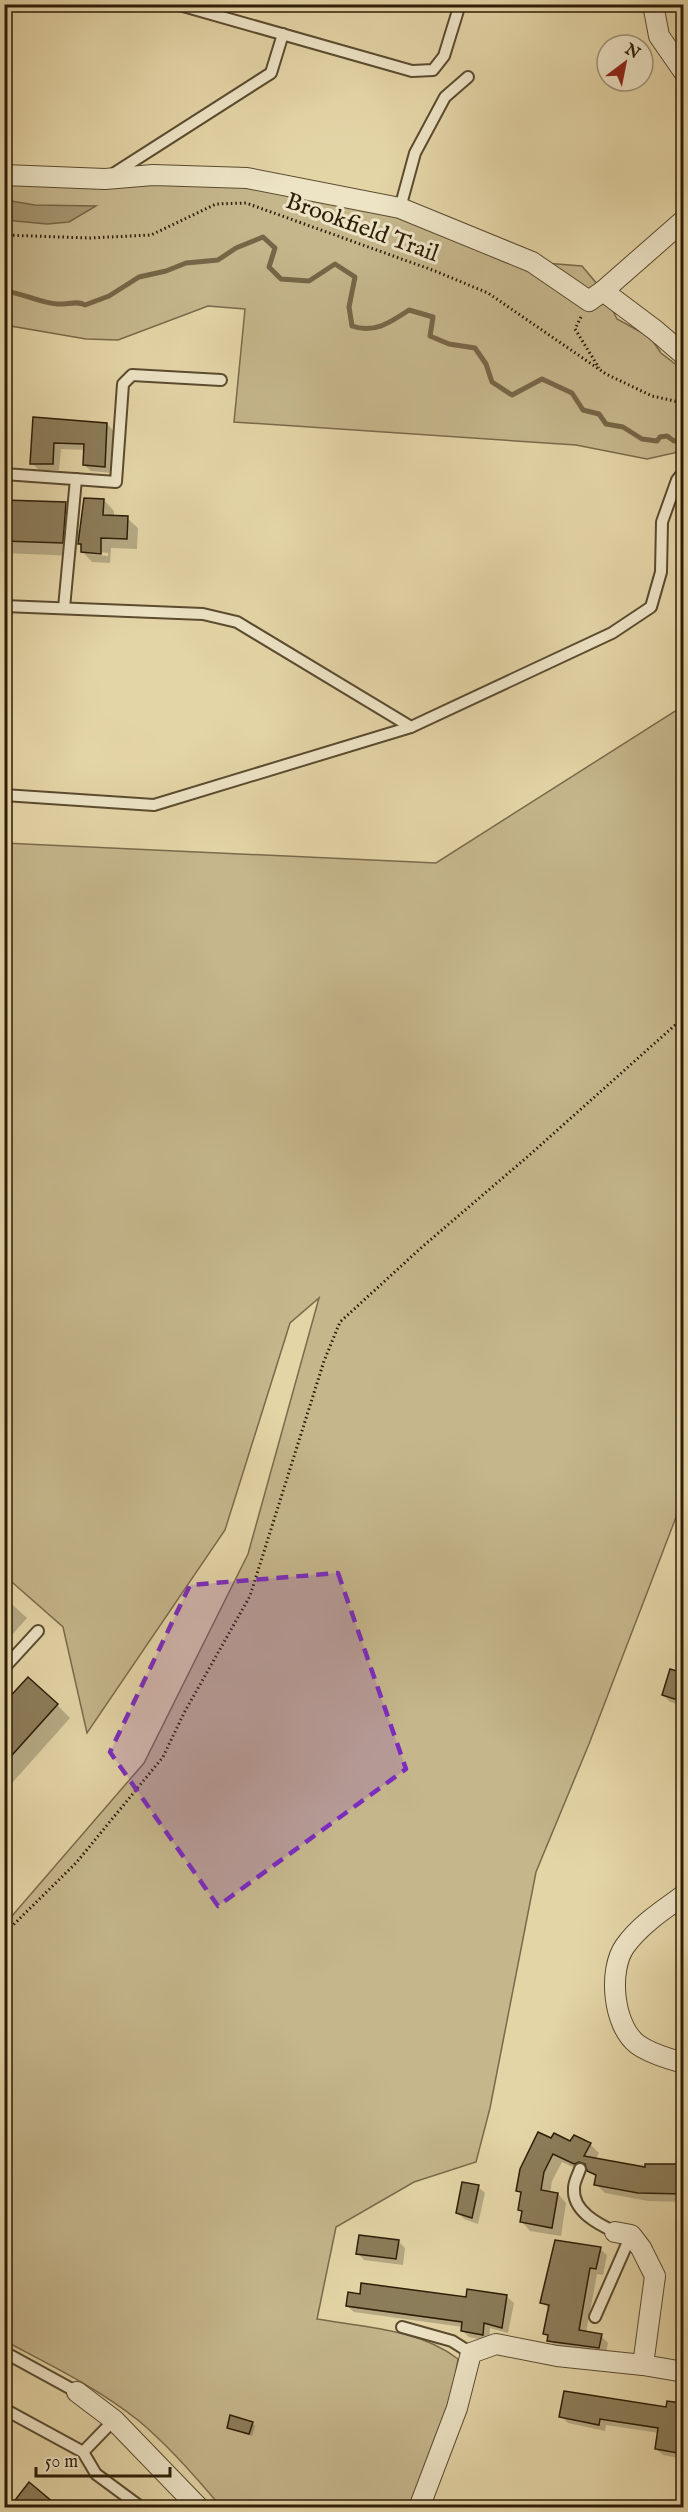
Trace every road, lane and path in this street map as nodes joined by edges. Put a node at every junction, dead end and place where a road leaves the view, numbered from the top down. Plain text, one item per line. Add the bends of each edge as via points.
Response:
1 (176, 4) edge
2 (460, 4) edge
3 (653, 4) edge
4 (283, 34) junction
5 (684, 72) edge
6 (468, 77) dead end
7 (4, 175) edge
8 (105, 179) junction
9 (400, 208) junction
10 (684, 220) edge
11 (4, 235) edge
12 (596, 296) junction
13 (684, 355) edge
14 (600, 370) junction
15 (221, 380) dead end
16 (684, 404) edge
17 (684, 471) edge
18 (4, 474) edge
19 (76, 479) junction
20 (4, 606) edge
21 (64, 608) junction
22 (411, 727) junction
23 (4, 795) edge
24 (684, 1017) edge
25 (38, 1631) dead end
26 (4, 1668) edge
27 (684, 1894) edge
28 (4, 1934) edge
29 (684, 2063) edge
30 (580, 2169) dead end
31 (623, 2234) junction
32 (595, 2316) dead end
33 (402, 2327) dead end
34 (4, 2352) edge
35 (471, 2353) junction
36 (643, 2365) junction
37 (684, 2372) edge
38 (77, 2392) joint
39 (4, 2409) edge
40 (114, 2420) junction
41 (83, 2452) junction
42 (142, 2508) edge
43 (199, 2508) edge
44 (419, 2508) edge

1 - 4 lane
2 - 4 lane via 444,56 433,69 412,71
3 - 5 street via 659,36
4 - 8 lane via 271,73
6 - 9 lane via 445,97 416,153
7 - 8 street
8 - 9 street via 153,175 247,178
9 - 12 street via 532,262
10 - 12 street
11 - 14 path, Brookfield Trail via 151,235 216,204 246,203 488,293
12 - 13 street via 656,330
12 - 14 path via 575,329
14 - 16 path, Brookfield Trail via 652,396
15 - 19 lane via 132,375 123,384 116,482
17 - 22 lane via 662,522 661,572 651,608 612,633
18 - 19 lane
19 - 21 lane
20 - 21 lane
21 - 22 lane via 203,615 237,622
22 - 23 lane via 154,805
24 - 28 path via 340,1322 324,1361 250,1596 163,1757 76,1863
25 - 26 lane
27 - 29 street via 637,1930 623,1948 616,1966 614,1992 621,2020 636,2043
30 - 31 lane via 574,2189 579,2206 592,2221
31 - 32 lane
31 - 36 street via 641,2248 655,2276
33 - 35 lane via 452,2341
34 - 38 lane
35 - 36 street via 496,2344 557,2356
35 - 44 street via 457,2408
36 - 37 street
38 - 40 street
39 - 41 lane
40 - 41 lane
40 - 43 street
41 - 42 lane via 96,2474

